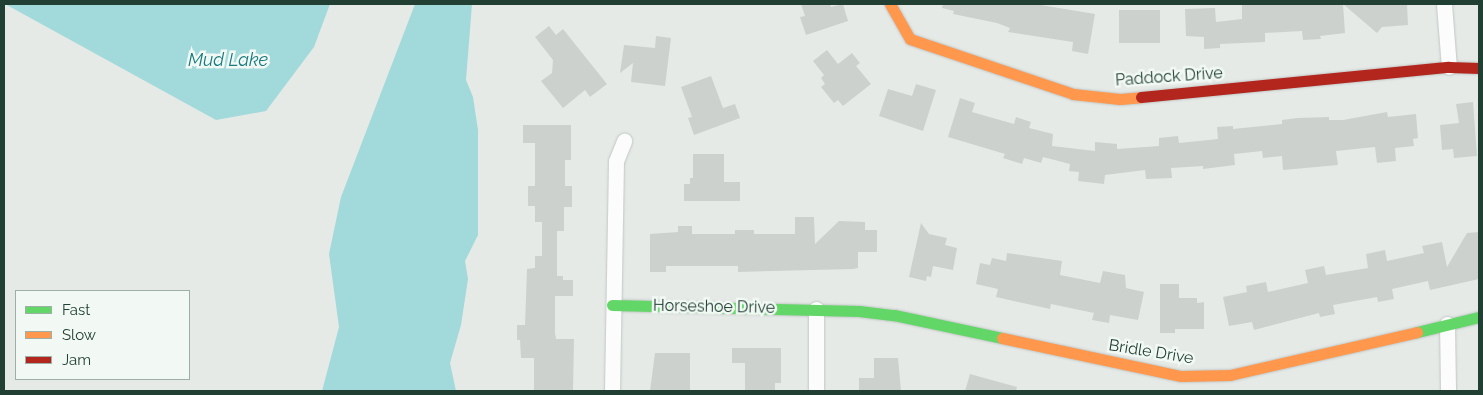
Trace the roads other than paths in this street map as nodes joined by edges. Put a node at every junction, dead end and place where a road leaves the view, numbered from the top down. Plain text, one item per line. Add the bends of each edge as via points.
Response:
1 (890, 4) edge
2 (1444, 4) edge
3 (1449, 67) junction
4 (1479, 68) edge
5 (624, 141) dead end
6 (612, 305) junction
7 (816, 309) junction
8 (1479, 317) edge
9 (1448, 324) junction
10 (612, 391) edge
11 (816, 391) edge
12 (1448, 391) edge

1 - 3 street, Paddock Drive via 910,39 1073,94 1120,99
2 - 3 street
3 - 4 street, Paddock Drive
5 - 6 street via 616,161
6 - 7 street, Horseshoe Drive
6 - 10 street
7 - 9 street, Bridle Drive via 894,315 1181,376 1230,375
7 - 11 street
8 - 9 street, Bridle Drive
9 - 12 street

